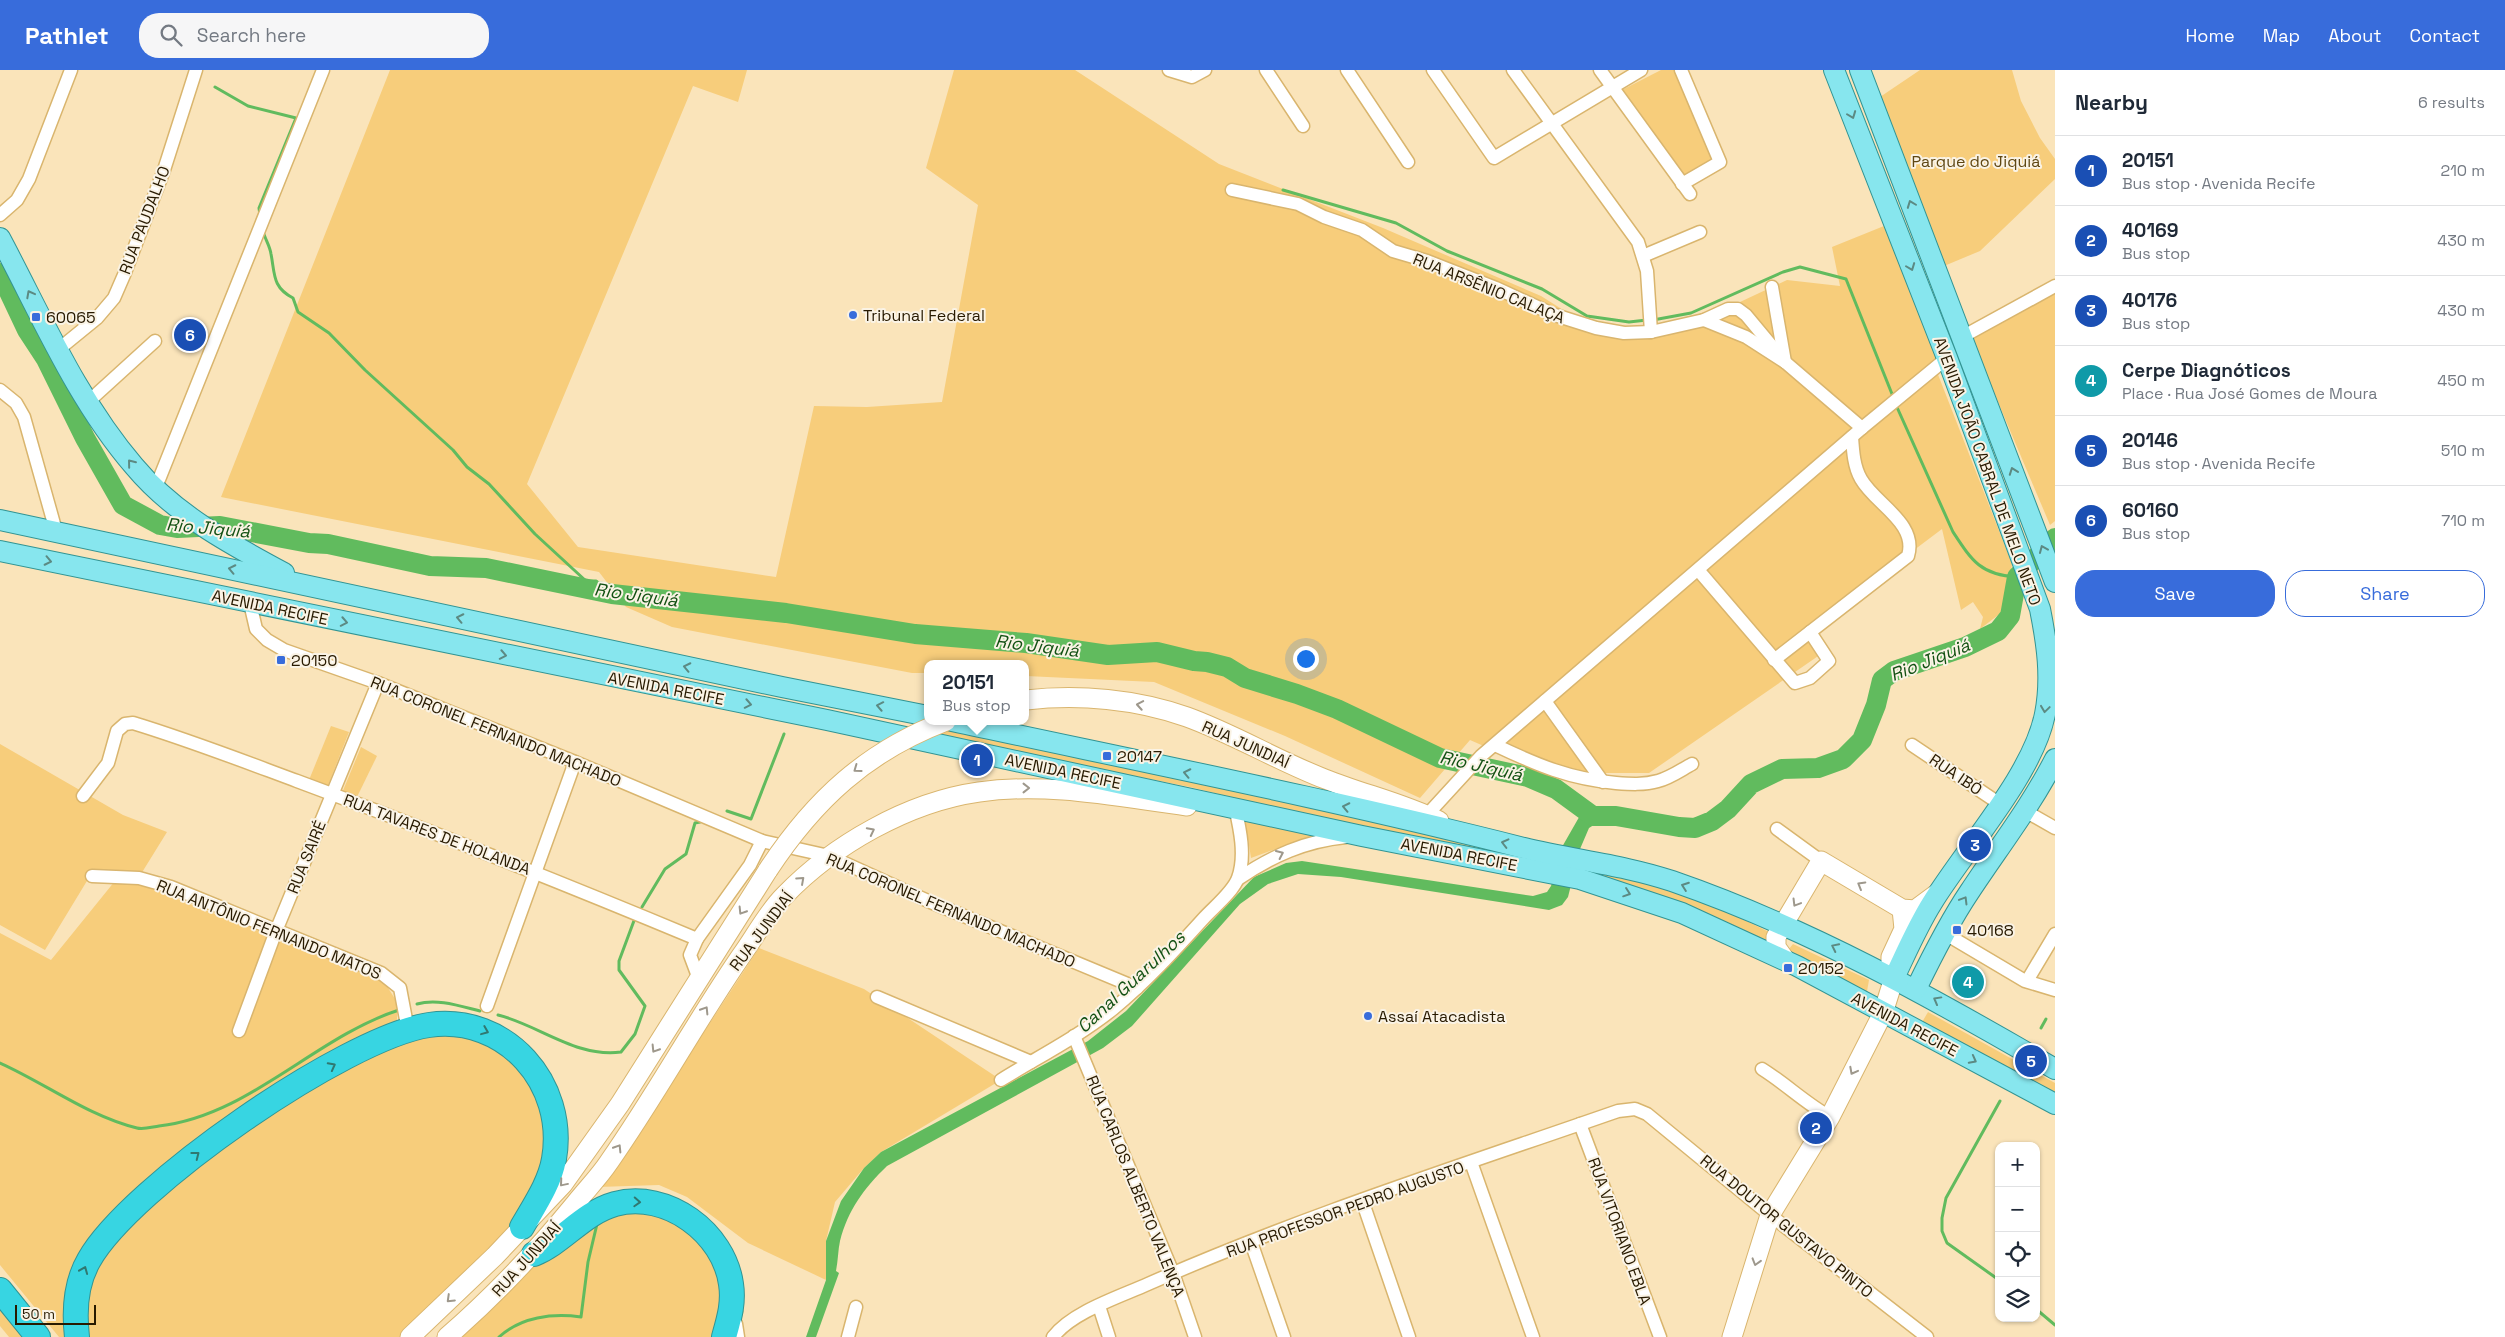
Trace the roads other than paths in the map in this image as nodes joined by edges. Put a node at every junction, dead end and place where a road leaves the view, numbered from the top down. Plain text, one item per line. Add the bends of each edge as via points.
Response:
1 (70, 70) edge
2 (196, 70) edge
3 (323, 70) edge
4 (1205, 70) edge
5 (1266, 70) edge
6 (1347, 70) edge
7 (1432, 70) edge
8 (1513, 70) edge
9 (1600, 70) edge
10 (1642, 70) edge
11 (1681, 70) edge
12 (1834, 70) edge
13 (1860, 70) edge
14 (1180, 73) edge
15 (1612, 88) junction
16 (1553, 124) junction
17 (1303, 126) dead end
18 (1408, 162) dead end
19 (1682, 184) junction
20 (1232, 190) dead end
21 (1690, 194) dead end
22 (0, 215) edge
23 (1700, 232) dead end
24 (0, 238) edge
25 (1643, 256) junction
26 (2055, 286) edge
27 (1772, 287) dead end
28 (1704, 320) junction
29 (1651, 324) junction
30 (1962, 337) junction
31 (155, 341) dead end
32 (59, 349) junction
33 (1947, 358) junction
34 (1785, 362) junction
35 (0, 390) edge
36 (89, 401) junction
37 (1862, 428) junction
38 (1852, 437) junction
39 (156, 487) junction
40 (0, 520) edge
41 (56, 531) junction
42 (0, 551) edge
43 (1699, 570) junction
44 (2055, 582) edge
45 (313, 588) junction
46 (250, 603) junction
47 (1810, 632) junction
48 (1774, 660) junction
49 (378, 683) junction
50 (1029, 700) edge
51 (1545, 700) junction
52 (924, 715) edge
53 (937, 725) edge
54 (970, 725) edge
55 (1495, 745) junction
56 (1912, 745) dead end
57 (2055, 759) edge
58 (575, 762) junction
59 (1692, 764) dead end
60 (1603, 782) junction
61 (333, 793) junction
62 (83, 796) dead end
63 (2000, 804) junction
64 (1231, 807) junction
65 (2025, 811) junction
66 (1427, 815) junction
67 (2055, 828) edge
68 (1777, 829) dead end
69 (1457, 831) junction
70 (1362, 836) junction
71 (762, 841) junction
72 (829, 856) junction
73 (1821, 861) junction
74 (1550, 863) junction
75 (1583, 870) junction
76 (534, 872) junction
77 (92, 876) dead end
78 (1238, 879) junction
79 (1941, 890) junction
80 (1902, 909) junction
81 (1783, 924) junction
82 (276, 932) junction
83 (1944, 933) junction
84 (2055, 934) edge
85 (697, 939) junction
86 (1786, 961) junction
87 (1894, 978) junction
88 (699, 979) junction
89 (2027, 981) junction
90 (1137, 988) junction
91 (1916, 989) junction
92 (2055, 990) edge
93 (877, 997) dead end
94 (488, 1006) dead end
95 (1883, 1013) junction
96 (408, 1030) junction
97 (239, 1032) dead end
98 (1076, 1040) junction
99 (1031, 1062) junction
100 (1762, 1069) dead end
101 (2055, 1069) edge
102 (1001, 1080) dead end
103 (2055, 1104) edge
104 (1647, 1114) joint
105 (1830, 1117) junction
106 (1580, 1124) junction
107 (1471, 1162) junction
108 (1362, 1200) junction
109 (1770, 1215) junction
110 (522, 1226) junction
111 (1251, 1242) junction
112 (534, 1254) junction
113 (1173, 1273) junction
114 (0, 1290) edge
115 (856, 1306) dead end
116 (1099, 1306) junction
117 (731, 1330) edge
118 (38, 1337) edge
119 (77, 1337) edge
120 (410, 1337) edge
121 (447, 1337) edge
122 (848, 1337) edge
123 (1053, 1337) edge
124 (1109, 1337) edge
125 (1195, 1337) edge
126 (1284, 1337) edge
127 (1409, 1337) edge
128 (1533, 1337) edge
129 (1660, 1337) edge
130 (1732, 1337) edge
131 (1927, 1337) edge

1 - 22 street via 29,179 17,200
2 - 32 street, RUA PAUDALHO via 164,170 114,298 97,318
3 - 39 street
4 - 14 street
5 - 17 street
6 - 18 street
7 - 16 street via 1494,158
8 - 16 street
9 - 15 street
10 - 15 street
11 - 19 street via 1720,162
12 -> 33 main road, AVENIDA JOÃO CABRAL DE MELO NETO
30 -> 13 main road, AVENIDA JOÃO CABRAL DE MELO NETO
15 - 16 street
15 - 19 street
16 - 25 street via 1634,236
19 - 21 street
20 - 29 street, RUA ARSÊNIO CALAÇA via 1304,207 1362,230 1393,251 1426,260 1579,324 1624,333
23 - 25 street
32 -> 24 main road
25 - 29 street via 1650,291
26 - 30 street, AVENIDA JOÃO CABRAL DE MELO NETO
27 - 34 street
28 - 29 street, RUA ARSÊNIO CALAÇA
28 - 34 street via 1752,341
28 - 34 street, RUA ARSÊNIO CALAÇA via 1728,309 1742,311
44 -> 30 main road, AVENIDA JOÃO CABRAL DE MELO NETO
31 - 36 street
32 - 36 main road
33 - 37 street
33 -> 63 main road, AVENIDA JOÃO CABRAL DE MELO NETO via 2040,609 2047,642 2049,673 2044,716 2033,749
34 - 37 street
35 - 41 street via 16,403 24,417
39 -> 36 main road via 135,468
37 - 38 street
38 - 43 street
38 - 47 street via 1861,479 1905,529 1910,548 1906,559
39 - 45 main road via 203,528
40 - 41 main road, AVENIDA RECIFE
45 -> 41 main road, AVENIDA RECIFE
42 -> 46 main road, AVENIDA RECIFE
43 - 48 street
43 - 51 street
52 -> 45 main road, AVENIDA RECIFE
46 - 49 street, RUA CORONEL FERNANDO MACHADO via 256,629 268,640 284,650
46 -> 64 main road, AVENIDA RECIFE via 836,722
47 - 48 street
47 - 48 street via 1828,661 1810,678 1792,682
49 - 58 street, RUA CORONEL FERNANDO MACHADO
49 - 61 street, RUA SAIRÉ
66 -> 50 main road, RUA JUNDIAÍ via 1324,779 1187,718 1150,707 1073,698
51 - 55 street
51 - 60 street
53 -> 88 main road, RUA JUNDIAÍ, bridge via 901,741 851,774 810,814 768,870
69 -> 54 main road, AVENIDA RECIFE
55 - 60 street via 1557,773
55 - 66 street
56 - 63 street, RUA IBÓ
57 - 65 main road
58 - 71 street, RUA CORONEL FERNANDO MACHADO
58 - 76 street
59 - 60 street via 1652,783
61 - 62 street, RUA TAVARES DE HOLANDA via 133,723 125,724 117,731 108,762
61 - 76 street, RUA TAVARES DE HOLANDA
61 - 82 street, RUA SAIRÉ
63 - 79 main road, AVENIDA JOÃO CABRAL DE MELO NETO
64 - 70 main road, AVENIDA RECIFE
72 -> 64 main road, RUA JUNDIAÍ via 904,814 976,792 1006,788 1061,790 1187,806
64 - 78 street via 1241,841
65 - 67 street
83 -> 65 main road
66 - 69 main road, RUA JUNDIAÍ
68 - 73 street
74 -> 69 main road, AVENIDA RECIFE
70 - 74 main road, AVENIDA RECIFE
78 -> 70 street via 1272,857 1301,845
71 - 72 street, RUA CORONEL FERNANDO MACHADO
71 - 85 street via 750,864
72 - 90 street, RUA CORONEL FERNANDO MACHADO
112 -> 72 main road, RUA JUNDIAÍ via 609,1162 714,996 782,897
80 -> 73 main road
73 -> 81 main road
74 - 75 main road, AVENIDA RECIFE
81 -> 75 main road, AVENIDA RECIFE via 1727,901 1619,865
75 -> 86 main road, AVENIDA RECIFE
76 - 85 street, RUA TAVARES DE HOLANDA
76 - 94 street
77 - 82 street, RUA ANTÔNIO FERNANDO MATOS via 139,878 171,887
78 - 90 street
79 - 80 main road, AVENIDA JOÃO CABRAL DE MELO NETO via 1917,909
79 - 87 main road, AVENIDA JOÃO CABRAL DE MELO NETO via 1917,929
80 - 87 main road via 1904,929 1890,963
81 - 86 main road via 1775,942
87 -> 81 main road, AVENIDA RECIFE
82 - 96 street, RUA ANTÔNIO FERNANDO MATOS via 381,973 394,982 403,998
82 - 97 street, RUA SAIRÉ
83 - 89 street
83 - 91 main road
84 - 89 street
85 - 88 street via 690,955
86 - 95 main road, AVENIDA RECIFE
87 - 91 main road, AVENIDA RECIFE
87 - 95 main road
88 -> 110 main road, RUA JUNDIAÍ via 588,1150 563,1184
89 - 92 street
90 - 98 street
101 -> 91 main road, AVENIDA RECIFE
93 - 99 street
95 -> 103 main road, AVENIDA RECIFE
95 -> 105 main road
96 -> 110 highway via 451,1024 480,1029 510,1045 541,1079 556,1123 554,1160 551,1172
119 -> 96 highway via 75,1318 79,1283 88,1262 102,1240 138,1202 230,1129 282,1095 336,1064
98 - 99 street
98 - 113 street, RUA CARLOS ALBERTO VALENÇA
99 - 102 street
100 - 105 street
104 - 106 street, RUA PROFESSOR PEDRO AUGUSTO via 1627,1109
104 - 109 street, RUA DOUTOR GUSTAVO PINTO
105 - 109 main road
106 - 107 street, RUA PROFESSOR PEDRO AUGUSTO
106 - 129 street, RUA VITORIANO EBLA
107 - 108 street, RUA PROFESSOR PEDRO AUGUSTO
107 - 128 street
108 - 111 street, RUA PROFESSOR PEDRO AUGUSTO
108 - 127 street
109 -> 130 main road
109 - 131 street, RUA DOUTOR GUSTAVO PINTO
110 -> 120 main road, RUA JUNDIAÍ
111 - 113 street, RUA PROFESSOR PEDRO AUGUSTO
111 - 126 street
112 -> 117 highway via 607,1207 626,1202 663,1206 702,1229 716,1246 729,1276
112 - 121 main road, RUA JUNDIAÍ
113 - 116 street, RUA PROFESSOR PEDRO AUGUSTO
113 - 125 street, RUA CARLOS ALBERTO VALENÇA
114 - 118 highway
115 - 122 street
116 - 123 street, RUA PROFESSOR PEDRO AUGUSTO via 1065,1324
116 - 124 street

